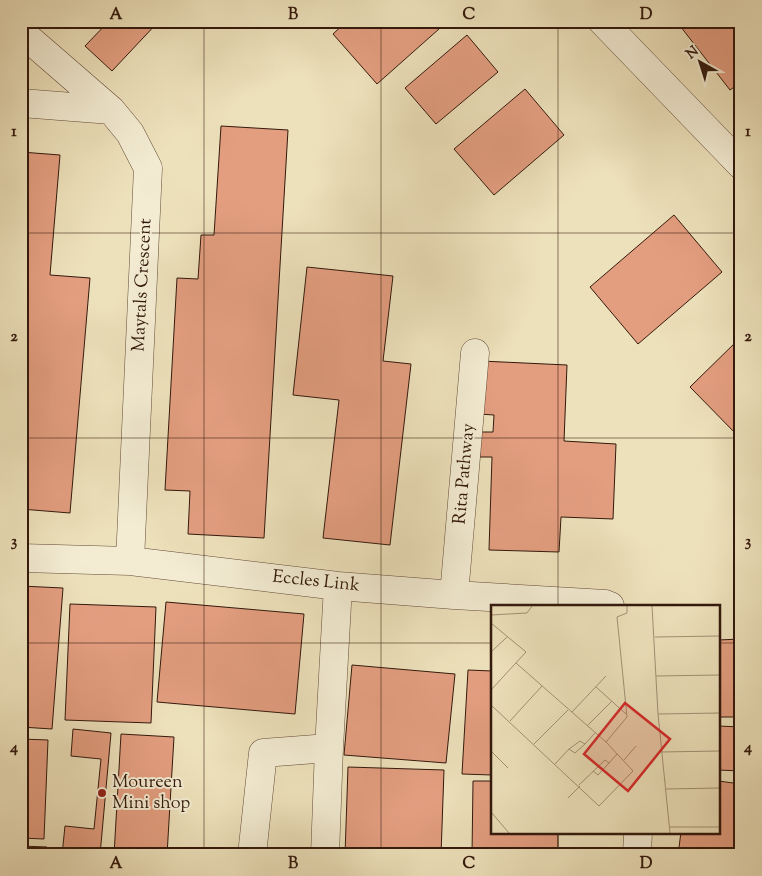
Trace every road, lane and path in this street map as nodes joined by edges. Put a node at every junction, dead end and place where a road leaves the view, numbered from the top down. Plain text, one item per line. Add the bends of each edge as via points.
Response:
1 (602, 21) edge
2 (21, 32) edge
3 (21, 103) edge
4 (110, 110) junction
5 (741, 165) edge
6 (475, 353) dead end
7 (21, 558) edge
8 (130, 561) junction
9 (338, 586) junction
10 (454, 595) junction
11 (608, 605) edge
12 (329, 748) junction
13 (638, 834) edge
14 (252, 855) edge
15 (325, 855) edge
16 (637, 855) edge

1 - 5 street
2 - 4 street, Maytals Crescent
3 - 4 street
4 - 8 street, Maytals Crescent via 130,133 148,168
6 - 10 street, Rita Pathway
7 - 8 street, Eccles Link
8 - 9 street, Eccles Link
9 - 10 street, Eccles Link
9 - 12 street
10 - 11 street, Eccles Link
12 - 14 street via 263,753
12 - 15 street
13 - 16 street

